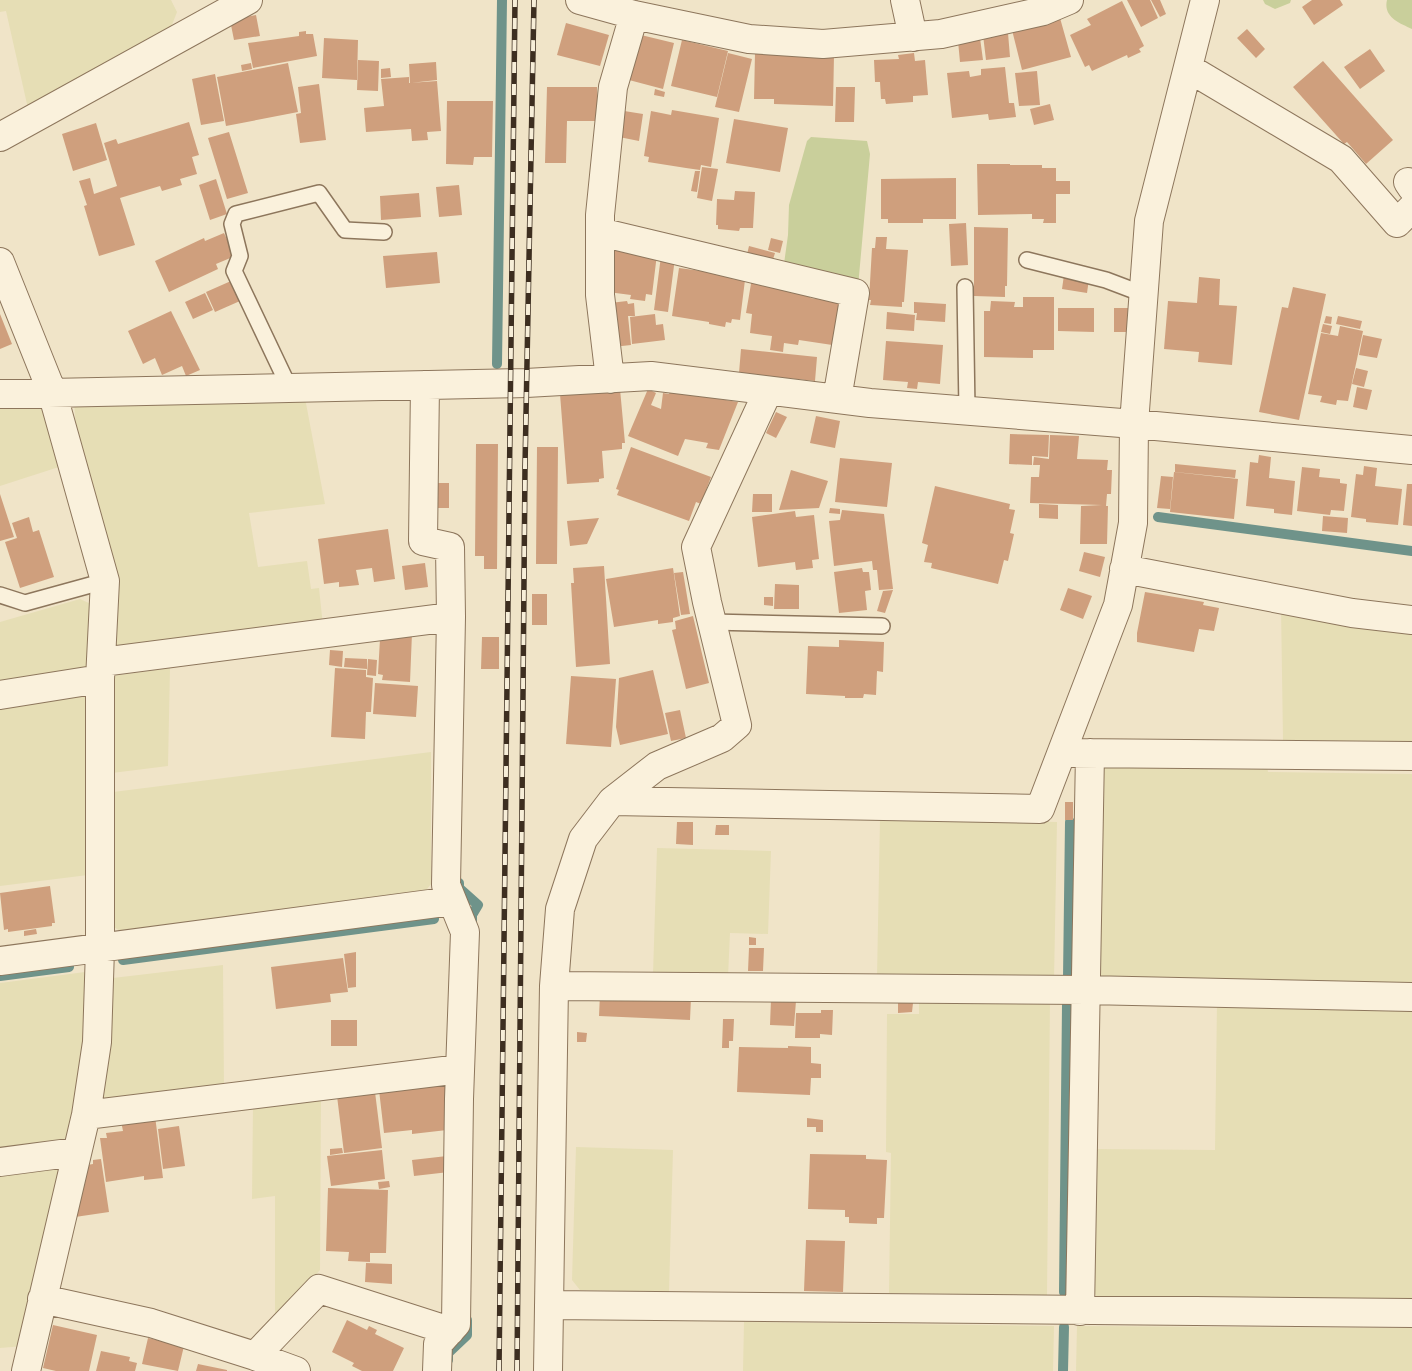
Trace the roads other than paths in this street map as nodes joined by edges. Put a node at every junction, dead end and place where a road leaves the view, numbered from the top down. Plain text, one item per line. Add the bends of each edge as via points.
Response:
1 (248, 0) edge
2 (580, 0) edge
3 (905, 0) edge
4 (1069, 0) edge
5 (1205, 0) edge
6 (634, 15) junction
7 (913, 37) junction
8 (1188, 68) junction
9 (0, 137) edge
10 (1411, 193) edge
11 (384, 232) dead end
12 (600, 232) junction
13 (1027, 260) dead end
14 (0, 262) edge
15 (965, 287) dead end
16 (1143, 294) junction
17 (610, 379) junction
18 (425, 385) junction
19 (289, 388) junction
20 (768, 391) junction
21 (52, 392) junction
22 (0, 394) edge
23 (837, 398) junction
24 (967, 410) junction
25 (1134, 424) junction
26 (1412, 450) edge
27 (1124, 569) junction
28 (105, 581) junction
29 (0, 595) edge
30 (451, 617) junction
31 (1412, 620) edge
32 (712, 622) junction
33 (882, 626) dead end
34 (101, 670) junction
35 (0, 695) edge
36 (1062, 753) junction
37 (1090, 753) junction
38 (1412, 756) edge
39 (612, 801) junction
40 (452, 902) junction
41 (100, 949) junction
42 (0, 961) edge
43 (554, 986) junction
44 (1086, 990) junction
45 (1412, 997) edge
46 (460, 1069) junction
47 (86, 1115) junction
48 (76, 1152) junction
49 (0, 1162) edge
50 (42, 1300) junction
51 (549, 1305) junction
52 (1080, 1311) junction
53 (1412, 1313) edge
54 (450, 1331) junction
55 (254, 1356) junction
56 (26, 1371) edge
57 (296, 1371) edge
58 (437, 1371) edge
59 (548, 1371) edge

1 - 9 street
2 - 6 street
3 - 7 street
4 - 7 street via 1043,11 941,34
5 - 8 street
6 - 7 street via 758,39 823,44
6 - 12 street via 613,87
8 - 10 street via 1341,159 1397,223
8 - 16 street via 1148,222
11 - 19 lane via 345,230 318,193 236,214 232,224 240,256 234,271
12 - 17 street via 600,295
12 - 23 street via 855,293
13 - 16 lane via 1106,280
14 - 21 street
15 - 24 lane
16 - 25 street
17 - 18 street
17 - 20 street via 651,376
18 - 19 street
18 - 30 street via 423,541 450,547
19 - 21 street
20 - 23 street
20 - 32 street via 696,546
21 - 22 street
21 - 28 street
23 - 24 street
24 - 25 street
25 - 26 street
25 - 27 street via 1133,523
27 - 31 street via 1352,613
27 - 36 street via 1118,605
28 - 29 lane via 25,603
28 - 34 street
30 - 34 street
30 - 40 street via 446,885
32 - 33 lane
32 - 39 street via 737,725 722,738 657,766
34 - 35 street
34 - 41 street
36 - 37 street
36 - 39 street via 1040,809
37 - 38 street
37 - 44 street
39 - 43 street via 583,839 560,909
40 - 41 street
40 - 46 street via 465,932
41 - 42 street
41 - 47 street via 97,1042
43 - 44 street
43 - 51 street
44 - 45 street
44 - 52 street
46 - 47 street
46 - 54 street via 456,1324
47 - 48 street
48 - 49 street
48 - 50 street
50 - 55 street via 150,1322
50 - 56 street
51 - 52 street
51 - 59 street
52 - 53 street
54 - 55 street via 319,1289
54 - 58 street via 438,1344
55 - 57 street

